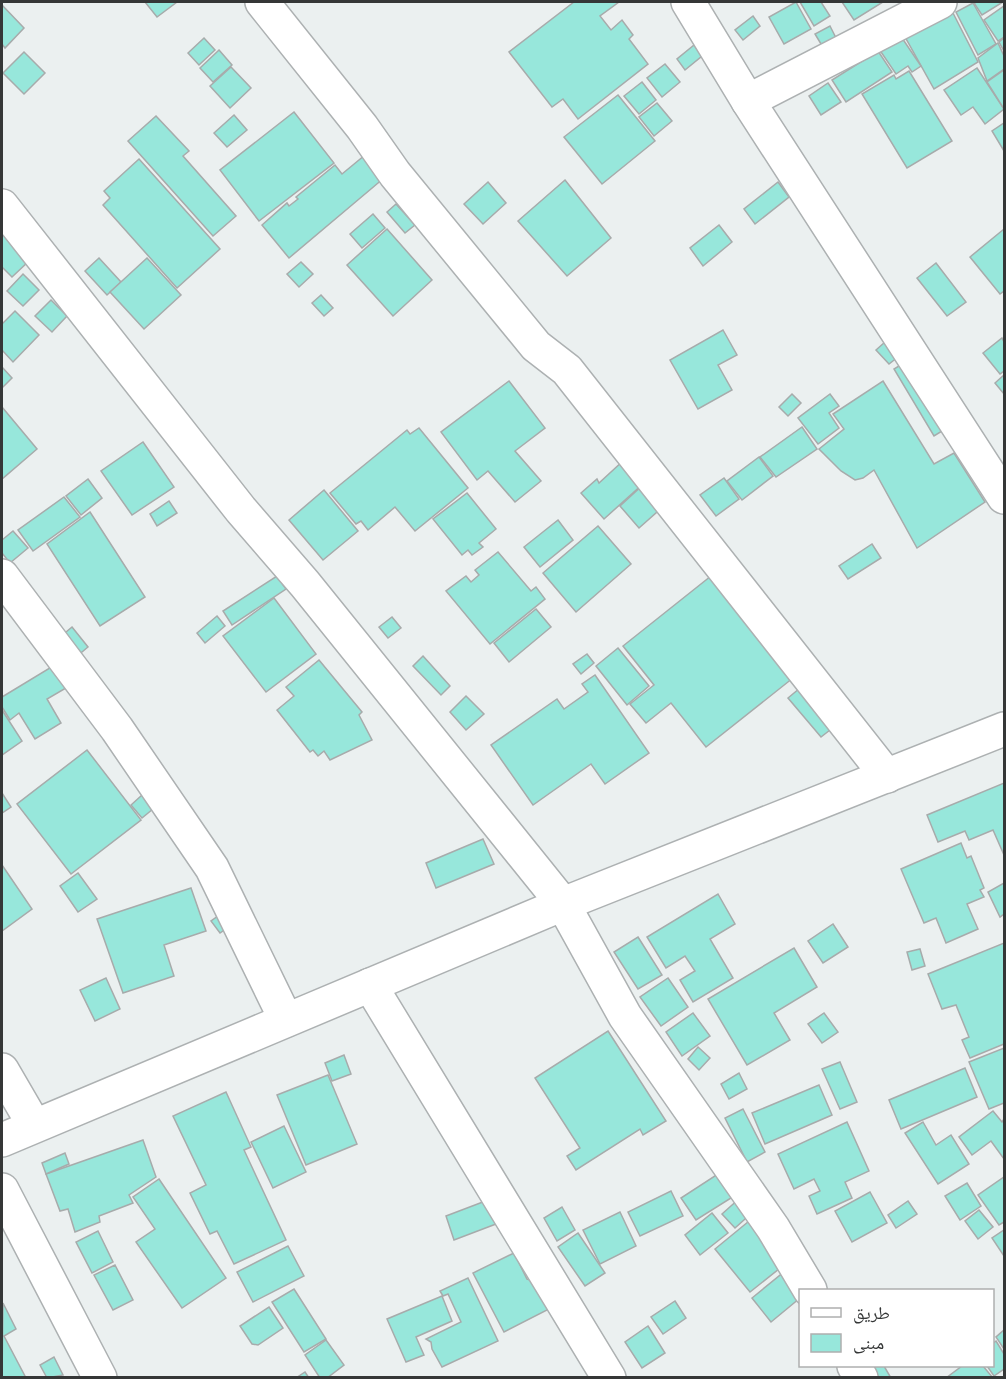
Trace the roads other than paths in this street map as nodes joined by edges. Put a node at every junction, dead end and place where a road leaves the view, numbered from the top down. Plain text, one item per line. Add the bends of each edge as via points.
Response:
1 (262, 2) edge
2 (688, 2) edge
3 (940, 2) edge
4 (748, 101) junction
5 (2, 206) edge
6 (1005, 497) edge
7 (2, 576) edge
8 (1005, 729) edge
9 (887, 776) junction
10 (563, 904) junction
11 (370, 985) junction
12 (286, 1020) junction
13 (2, 1070) edge
14 (34, 1125) junction
15 (2, 1140) edge
16 (2, 1190) edge
17 (809, 1289) edge
18 (100, 1377) edge
19 (609, 1377) edge

1 - 9 street via 395,174 536,346 567,370
2 - 4 street
3 - 4 street
4 - 6 street
5 - 10 street via 241,510
7 - 12 street via 117,729 212,868
8 - 9 street
9 - 10 street
10 - 11 street
10 - 17 street via 625,1016 773,1227
11 - 12 street
11 - 19 street
12 - 14 street
13 - 14 street
14 - 15 street
16 - 18 street

